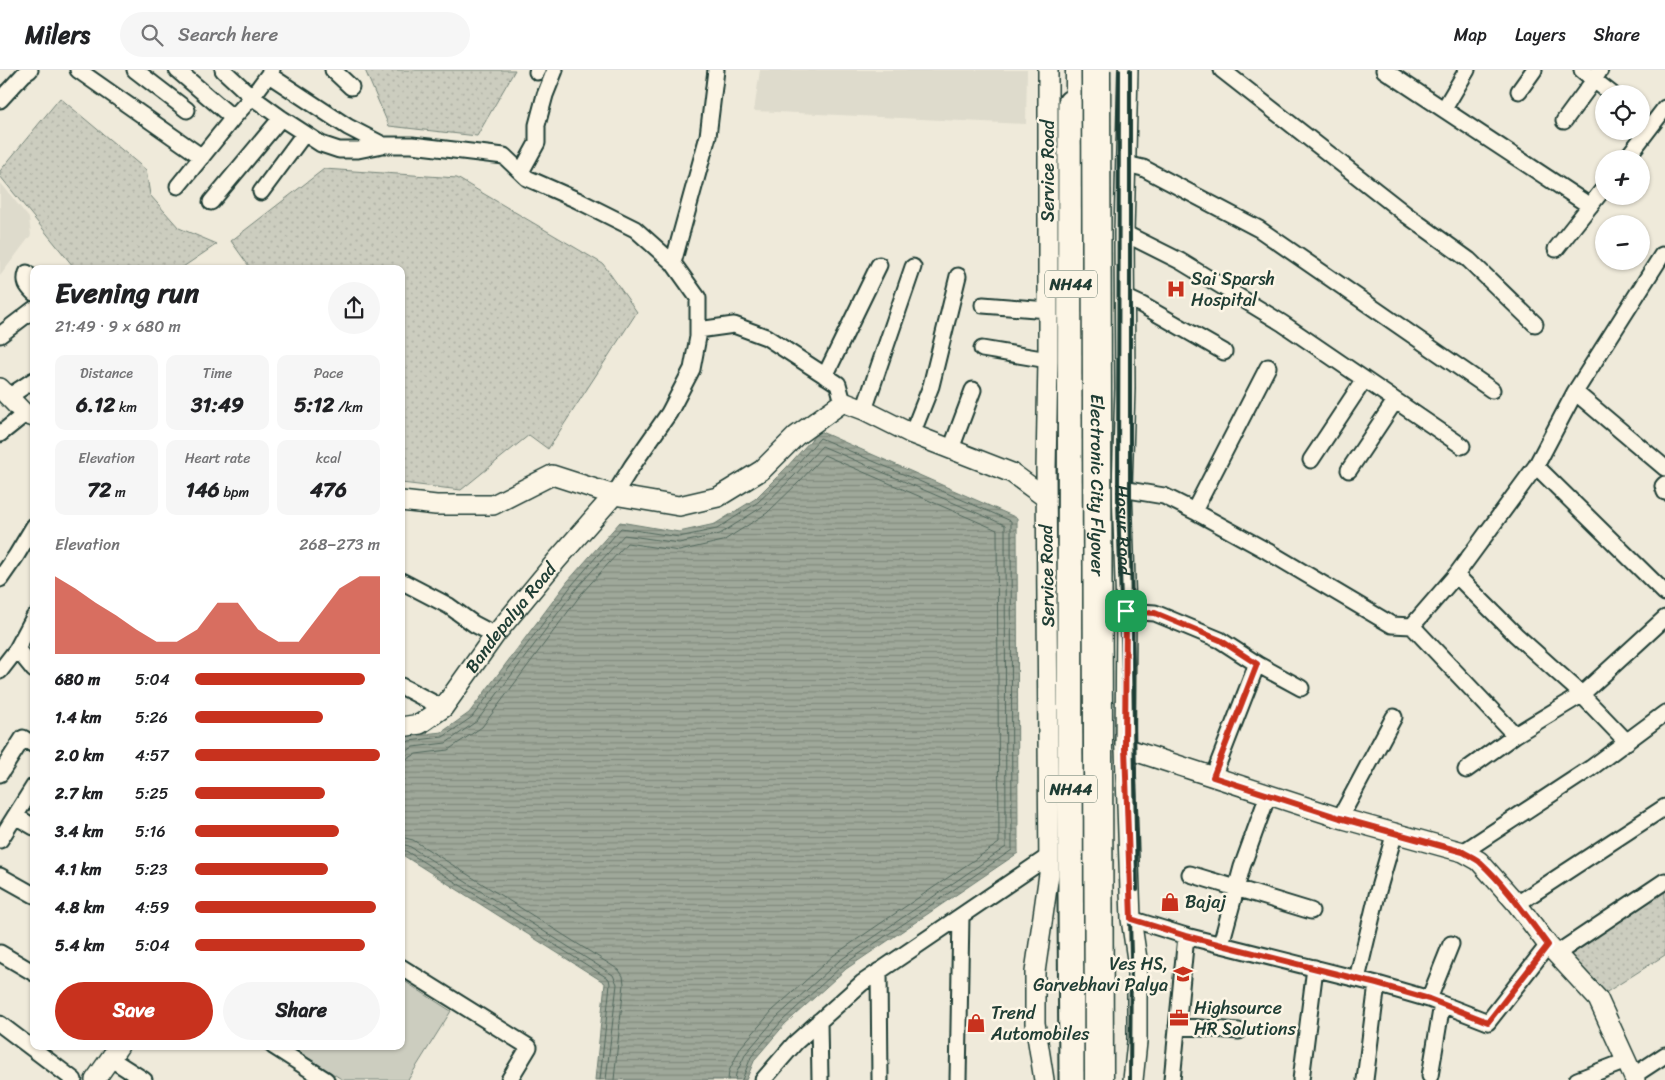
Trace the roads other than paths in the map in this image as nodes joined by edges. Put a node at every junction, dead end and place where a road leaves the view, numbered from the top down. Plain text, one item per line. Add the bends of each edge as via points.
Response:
1 (30, 70) edge
2 (78, 70) edge
3 (135, 70) edge
4 (177, 70) edge
5 (223, 70) edge
6 (333, 70) edge
7 (555, 70) edge
8 (716, 70) edge
9 (1048, 70) edge
10 (1071, 70) edge
11 (1080, 70) edge
12 (1096, 70) edge
13 (1109, 70) edge
14 (1128, 70) edge
15 (1222, 70) edge
16 (1384, 70) edge
17 (1467, 70) edge
18 (1534, 70) edge
19 (1582, 70) edge
20 (270, 72) edge
21 (96, 75) edge
22 (1597, 75) edge
23 (1605, 85) edge
24 (351, 87) dead end
25 (1519, 91) dead end
26 (252, 97) junction
27 (0, 100) edge
28 (1665, 108) edge
29 (1444, 109) junction
30 (187, 110) dead end
31 (233, 118) junction
32 (282, 118) junction
33 (1650, 119) edge
34 (1564, 121) dead end
35 (304, 134) junction
36 (383, 145) junction
37 (202, 157) junction
38 (1126, 164) junction
39 (520, 172) junction
40 (178, 186) dead end
41 (261, 192) dead end
42 (1595, 200) edge
43 (210, 202) dead end
44 (1590, 206) junction
45 (1124, 233) junction
46 (1556, 249) dead end
47 (1662, 255) dead end
48 (673, 263) junction
49 (879, 266) dead end
50 (912, 267) dead end
51 (28, 273) dead end
52 (958, 276) dead end
53 (30, 289) edge
54 (1125, 298) junction
55 (983, 305) dead end
56 (1048, 310) junction
57 (30, 313) edge
58 (1534, 324) dead end
59 (698, 330) junction
60 (0, 335) edge
61 (982, 349) dead end
62 (1224, 352) dead end
63 (1048, 360) junction
64 (1268, 367) dead end
65 (826, 376) junction
66 (1364, 380) junction
67 (30, 382) edge
68 (973, 390) dead end
69 (1492, 390) dead end
70 (1575, 392) junction
71 (4, 393) edge
72 (1395, 401) junction
73 (843, 402) junction
74 (864, 410) junction
75 (29, 416) edge
76 (0, 434) edge
77 (912, 434) junction
78 (1462, 446) dead end
79 (951, 449) junction
80 (1311, 460) dead end
81 (1536, 466) junction
82 (1665, 468) edge
83 (1046, 469) junction
84 (1350, 470) dead end
85 (1012, 473) junction
86 (1665, 484) edge
87 (1665, 492) edge
88 (1115, 494) junction
89 (614, 495) junction
90 (1058, 498) junction
91 (405, 501) edge
92 (1194, 510) junction
93 (30, 533) edge
94 (1456, 575) junction
95 (0, 579) edge
96 (405, 583) edge
97 (1665, 593) edge
98 (1126, 611) junction
99 (1665, 618) edge
100 (30, 625) edge
101 (1412, 626) junction
102 (495, 635) junction
103 (17, 649) junction
104 (1257, 664) junction
105 (30, 665) edge
106 (0, 671) edge
107 (405, 688) edge
108 (1301, 688) dead end
109 (1582, 695) junction
110 (443, 708) junction
111 (1665, 713) edge
112 (1394, 716) dead end
113 (405, 726) edge
114 (1515, 734) junction
115 (30, 742) edge
116 (1626, 742) junction
117 (1125, 748) junction
118 (1466, 770) dead end
119 (0, 774) edge
120 (1213, 777) junction
121 (30, 792) edge
122 (1268, 795) junction
123 (1665, 807) edge
124 (15, 816) junction
125 (1340, 818) junction
126 (30, 825) edge
127 (1395, 832) junction
128 (0, 840) edge
129 (1463, 852) junction
130 (1049, 856) junction
131 (1190, 874) dead end
132 (0, 876) edge
133 (1665, 881) edge
134 (1237, 888) junction
135 (30, 893) edge
136 (1517, 904) junction
137 (1311, 911) dead end
138 (961, 916) junction
139 (1131, 919) junction
140 (1186, 936) junction
141 (1221, 944) junction
142 (1451, 944) dead end
143 (1552, 949) junction
144 (0, 953) edge
145 (1316, 968) junction
146 (405, 970) edge
147 (30, 971) edge
148 (879, 971) junction
149 (1357, 979) junction
150 (1377, 984) junction
151 (1435, 1002) junction
152 (820, 1021) junction
153 (0, 1024) edge
154 (1178, 1026) junction
155 (1239, 1031) dead end
156 (30, 1047) edge
157 (34, 1050) edge
158 (280, 1050) edge
159 (115, 1052) edge
160 (1665, 1054) edge
161 (1631, 1072) edge
162 (1430, 1076) dead end
163 (74, 1080) edge
164 (95, 1080) edge
165 (144, 1080) edge
166 (326, 1080) edge
167 (509, 1080) edge
168 (763, 1080) edge
169 (820, 1080) edge
170 (880, 1080) edge
171 (958, 1080) edge
172 (1044, 1080) edge
173 (1072, 1080) edge
174 (1082, 1080) edge
175 (1099, 1080) edge
176 (1109, 1080) edge
177 (1134, 1080) edge
178 (1172, 1080) edge
179 (1301, 1080) edge
180 (1365, 1080) edge
181 (1577, 1080) edge

1 - 27 street
2 - 21 street
3 - 30 street
4 - 31 street
5 - 26 street
6 - 24 street
7 - 39 street via 545,95 537,143
8 - 48 street via 708,136
9 - 56 street, Service Road
10 - 90 highway, NH44
11 - 174 highway, Electronic City Flyover
12 - 175 highway, Electronic City Flyover, bridge
13 - 88 highway, Hosur Road / NH44
14 - 38 street, Hosur Road
15 - 58 street via 1469,260
16 - 29 street
17 - 29 street
18 - 25 street
19 - 22 street
20 - 26 street
20 - 36 street via 348,127
21 - 37 street
22 - 23 street
22 - 34 street
26 - 31 street
26 - 32 street
28 - 33 street
29 - 44 street
31 - 37 street
32 - 35 street
32 - 43 street
35 - 36 street via 339,150
35 - 41 street
36 - 39 street via 412,145 504,156
37 - 40 street
38 - 45 street, Hosur Road
38 - 69 street via 1142,168 1259,229
39 - 48 street via 635,229
42 - 44 street
44 - 46 street
45 - 54 street, Hosur Road
45 - 66 street via 1180,261 1282,323
47 - 70 street
48 - 59 street via 698,298
49 - 65 street
50 - 74 street
51 - 53 street via 25,279
52 - 77 street via 931,386
54 - 62 street
54 - 88 street, Hosur Road via 1125,388
55 - 56 street
56 - 63 street, Service Road
57 - 60 street
59 - 65 street via 734,325 766,337
59 - 89 street via 692,369 669,412
61 - 63 street
63 - 83 street, Service Road
64 - 92 street
65 - 73 street via 838,384
66 - 72 street
66 - 80 street
67 - 71 street
68 - 79 street
70 - 81 street
70 - 82 street
71 - 75 street
72 - 78 street
72 - 84 street
73 - 74 street
73 - 89 street via 796,436 762,470 718,497 679,506
74 - 77 street
75 - 76 street
77 - 79 street
79 - 85 street
81 - 94 street
81 - 97 street
83 - 85 street
83 - 90 street, Service Road
85 - 90 street
86 - 87 street
88 - 90 highway
88 - 92 street via 1164,496
88 - 98 street, Hosur Road
88 - 176 highway, Hosur Road / NH44
89 - 91 street via 552,475 494,506 436,505
89 - 102 street, Bandepalya Road
90 - 130 street, Service Road
90 - 173 highway, NH44
92 - 101 street via 1392,625
93 - 95 street
94 - 101 street
94 - 109 street
96 - 102 street
98 - 104 street via 1155,613 1220,640
98 - 117 street, Hosur Road
99 - 109 street
100 - 103 street
101 - 114 street
102 - 110 street, Bandepalya Road
103 - 105 street
103 - 106 street
104 - 108 street
104 - 120 street
107 - 110 street
109 - 114 street
109 - 116 street
110 - 113 street, Bandepalya Road via 420,724
111 - 116 street
112 - 125 street
114 - 118 street
115 - 119 street via 23,738
116 - 129 street via 1592,768
117 - 120 street
117 - 139 street, Hosur Road
120 - 122 street
121 - 124 street
122 - 125 street
122 - 134 street
123 - 136 street
124 - 126 street
124 - 128 street
125 - 127 street
127 - 129 street
127 - 149 street
129 - 136 street via 1479,861
130 - 138 street
130 - 172 street, Service Road via 1035,972 1035,1023
131 - 134 street
132 - 135 street
133 - 143 street
134 - 137 street
134 - 141 street
136 - 143 street
138 - 148 street
138 - 171 street
139 - 140 street
139 - 177 street, Hosur Road via 1137,959
140 - 141 street
140 - 154 street
141 - 145 street
142 - 151 street
143 - 151 street via 1488,1022
143 - 161 street via 1598,999
144 - 147 street
145 - 149 street
145 - 179 street
146 - 167 street via 529,1047
148 - 152 street
148 - 170 street
149 - 150 street
150 - 151 street
150 - 180 street
151 - 162 street
152 - 168 street via 795,1043
152 - 169 street
153 - 156 street
154 - 155 street
154 - 178 street
157 - 163 street
158 - 166 street
159 - 164 street
159 - 165 street
160 - 161 street
161 - 181 street

